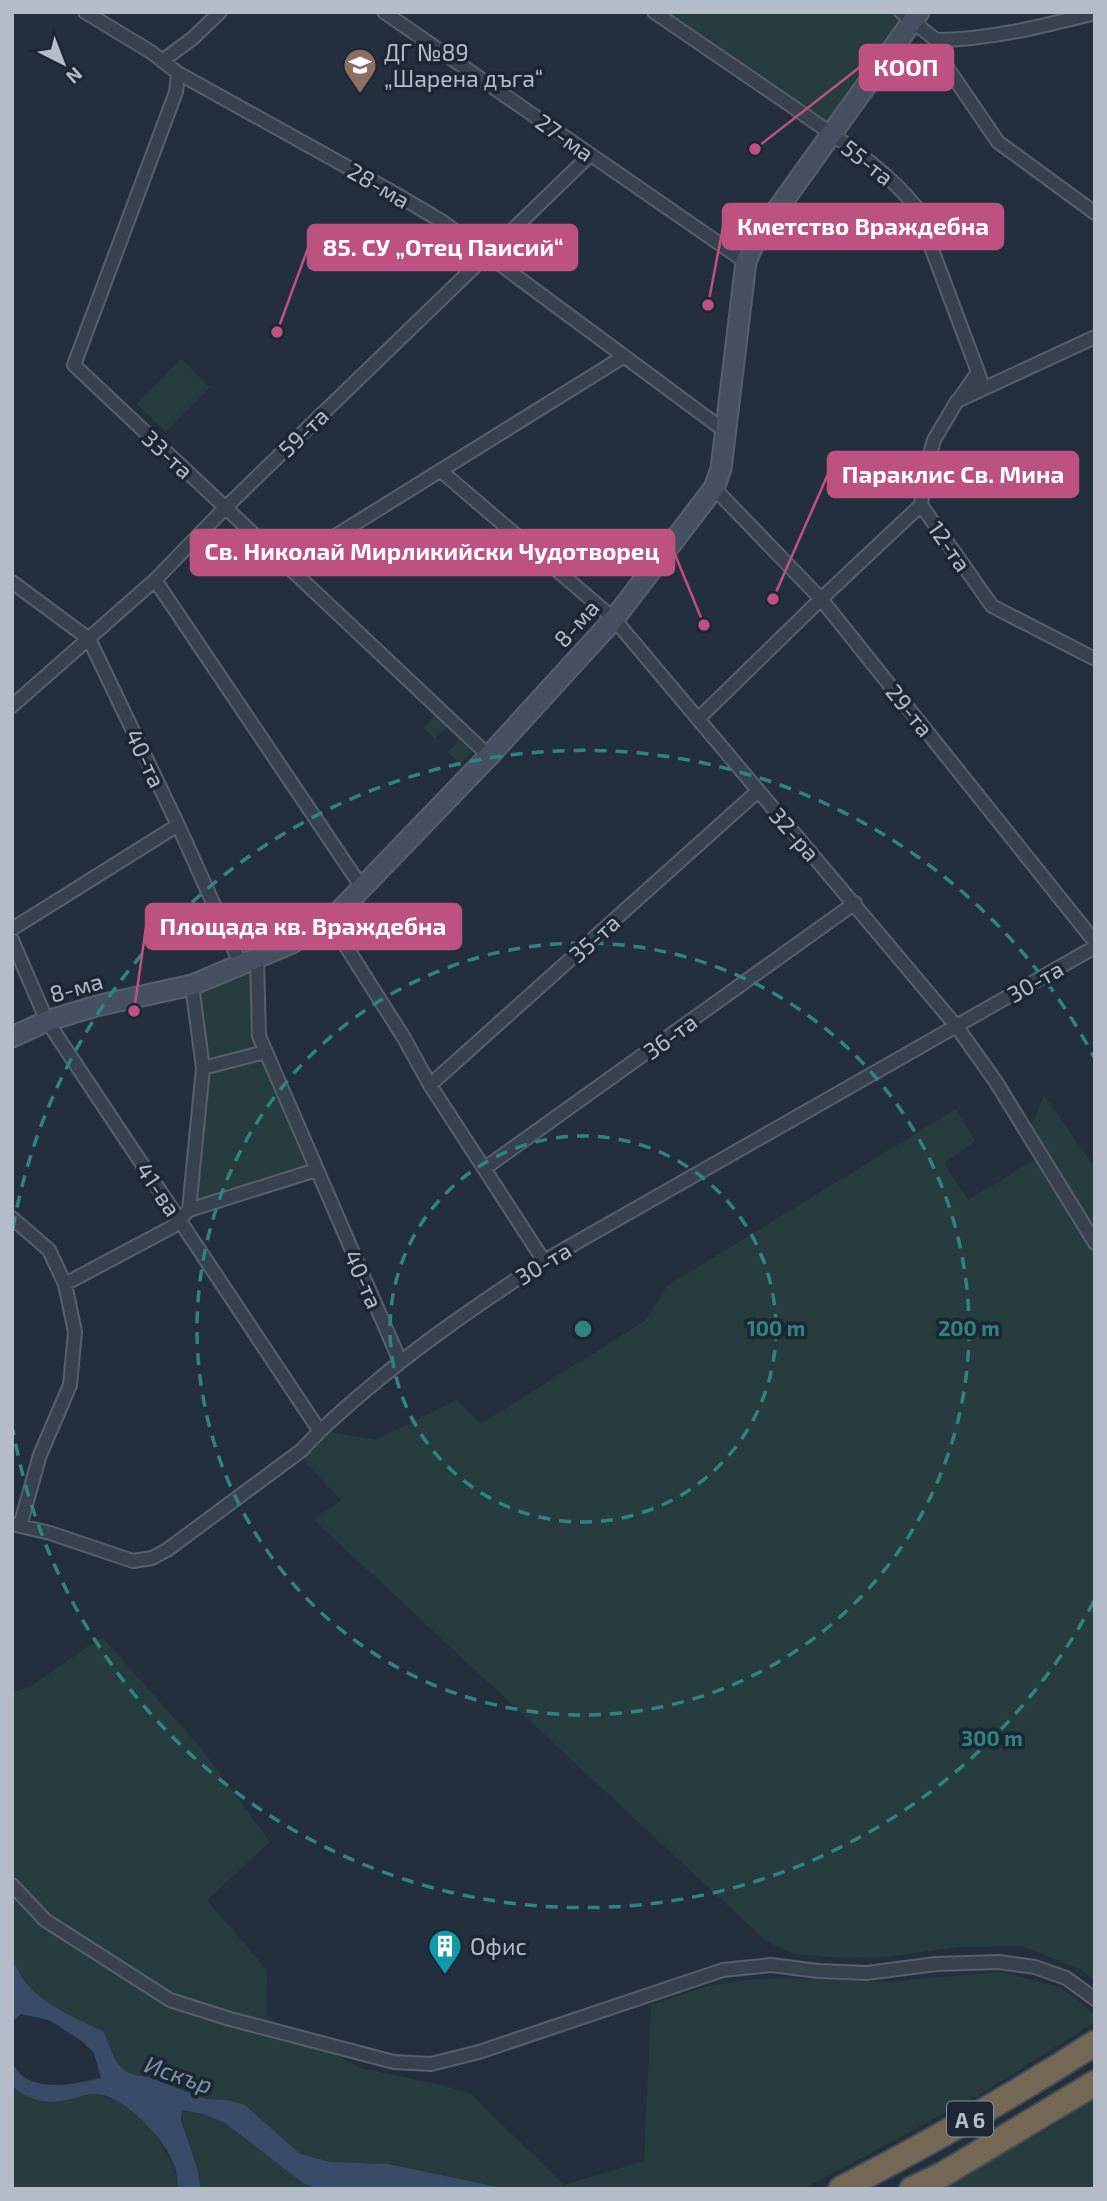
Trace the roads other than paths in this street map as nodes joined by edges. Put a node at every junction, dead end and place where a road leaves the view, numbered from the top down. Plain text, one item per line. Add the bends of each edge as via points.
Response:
1 (85, 12) edge
2 (220, 12) edge
3 (384, 12) edge
4 (654, 12) edge
5 (1095, 13) edge
6 (911, 15) edge
7 (936, 40) junction
8 (162, 61) junction
9 (178, 73) junction
10 (832, 134) junction
11 (590, 155) junction
12 (1095, 213) edge
13 (486, 253) junction
14 (746, 262) junction
15 (1095, 337) edge
16 (623, 357) junction
17 (978, 372) junction
18 (983, 389) junction
19 (957, 401) junction
20 (725, 431) junction
21 (441, 471) junction
22 (714, 488) junction
23 (921, 505) junction
24 (225, 508) junction
25 (287, 566) junction
26 (155, 580) junction
27 (12, 582) edge
28 (821, 599) junction
29 (614, 618) junction
30 (89, 639) junction
31 (1095, 659) edge
32 (12, 706) edge
33 (698, 719) junction
34 (489, 756) junction
35 (758, 790) junction
36 (178, 825) junction
37 (363, 889) junction
38 (855, 903) junction
39 (330, 921) junction
40 (12, 929) edge
41 (12, 940) edge
42 (1095, 944) edge
43 (249, 962) junction
44 (192, 985) junction
45 (47, 1021) junction
46 (957, 1027) junction
47 (12, 1037) edge
48 (265, 1052) junction
49 (203, 1068) junction
50 (430, 1085) junction
51 (485, 1168) junction
52 (316, 1170) junction
53 (184, 1215) junction
54 (12, 1218) edge
55 (1095, 1243) edge
56 (544, 1261) junction
57 (65, 1284) junction
58 (400, 1361) junction
59 (319, 1430) junction
60 (16, 1525) edge
61 (12, 1885) edge
62 (1093, 1997) edge
63 (1095, 2043) edge
64 (1095, 2083) edge
65 (841, 2189) edge
66 (912, 2189) edge

1 - 8 street, 28-ма
2 - 8 street
3 - 11 street, 27-ма
4 - 10 street, 55-та
5 - 7 street via 1042,26
6 - 7 street
6 - 10 street, 8-ма
7 - 12 street via 942,60 998,142
8 - 9 street, 28-ма
9 - 13 street, 28-ма via 394,192
9 - 24 street, 33-та via 176,92 74,365
10 - 14 street, 8-ма via 756,239
10 - 17 street, 55-та via 894,181 916,207
11 - 13 street, 59-та
11 - 14 street, 27-ма
13 - 16 street, 28-ма
13 - 24 street, 59-та
14 - 20 street, 8-ма
15 - 18 street
16 - 20 street, 28-ма
16 - 21 street
17 - 18 street, 55-та
17 - 19 street, 12-та
18 - 19 street
19 - 23 street, 12-та via 934,440
20 - 22 street, 8-ма
21 - 25 street
21 - 29 street, 32-ра
22 - 28 street, 29-та
22 - 29 street, 8-ма
23 - 28 street
23 - 31 street, 12-та via 992,606
24 - 25 street, 33-та
24 - 26 street, 59-та
25 - 34 street, 33-та
26 - 30 street, 59-та
26 - 37 street
27 - 30 street, 40-та
28 - 33 street
28 - 42 street, 29-та
29 - 33 street, 32-ра
29 - 34 street, 8-ма
30 - 32 street, 59-та
30 - 36 street, 40-та
33 - 35 street, 32-ра
34 - 37 street, 8-ма
35 - 38 street, 32-ра
35 - 50 street, 35-та
36 - 40 street
36 - 43 street, 40-та
37 - 39 street, 8-ма
38 - 46 street, 32-ра
38 - 51 street, 36-та
39 - 43 street, 8-ма
39 - 50 street
41 - 45 street, 41-ва
42 - 46 street, 30-та
43 - 44 street, 8-ма
43 - 48 street, 40-та
44 - 45 street, 8-ма
44 - 49 street
45 - 47 street, 8-ма
45 - 53 street, 41-ва
46 - 55 street, 32-ра
46 - 56 street, 30-та
48 - 49 street
48 - 52 street, 40-та
49 - 53 street
50 - 51 street
51 - 56 street
52 - 53 street
52 - 58 street, 40-та
53 - 57 street via 172,1227
53 - 59 street, 41-ва
54 - 57 street via 49,1250
56 - 58 street, 30-та
57 - 60 street via 75,1332 70,1385
58 - 59 street, 30-та
59 - 60 street, 30-та via 302,1450 152,1558 133,1561
61 - 62 street via 45,1920 170,2000 394,2062 431,2064 479,2052 723,1970 771,1965 867,1973 999,1962 1066,1978
63 - 65 highway, A 6 via 1042,2078
64 - 66 highway, A 6

